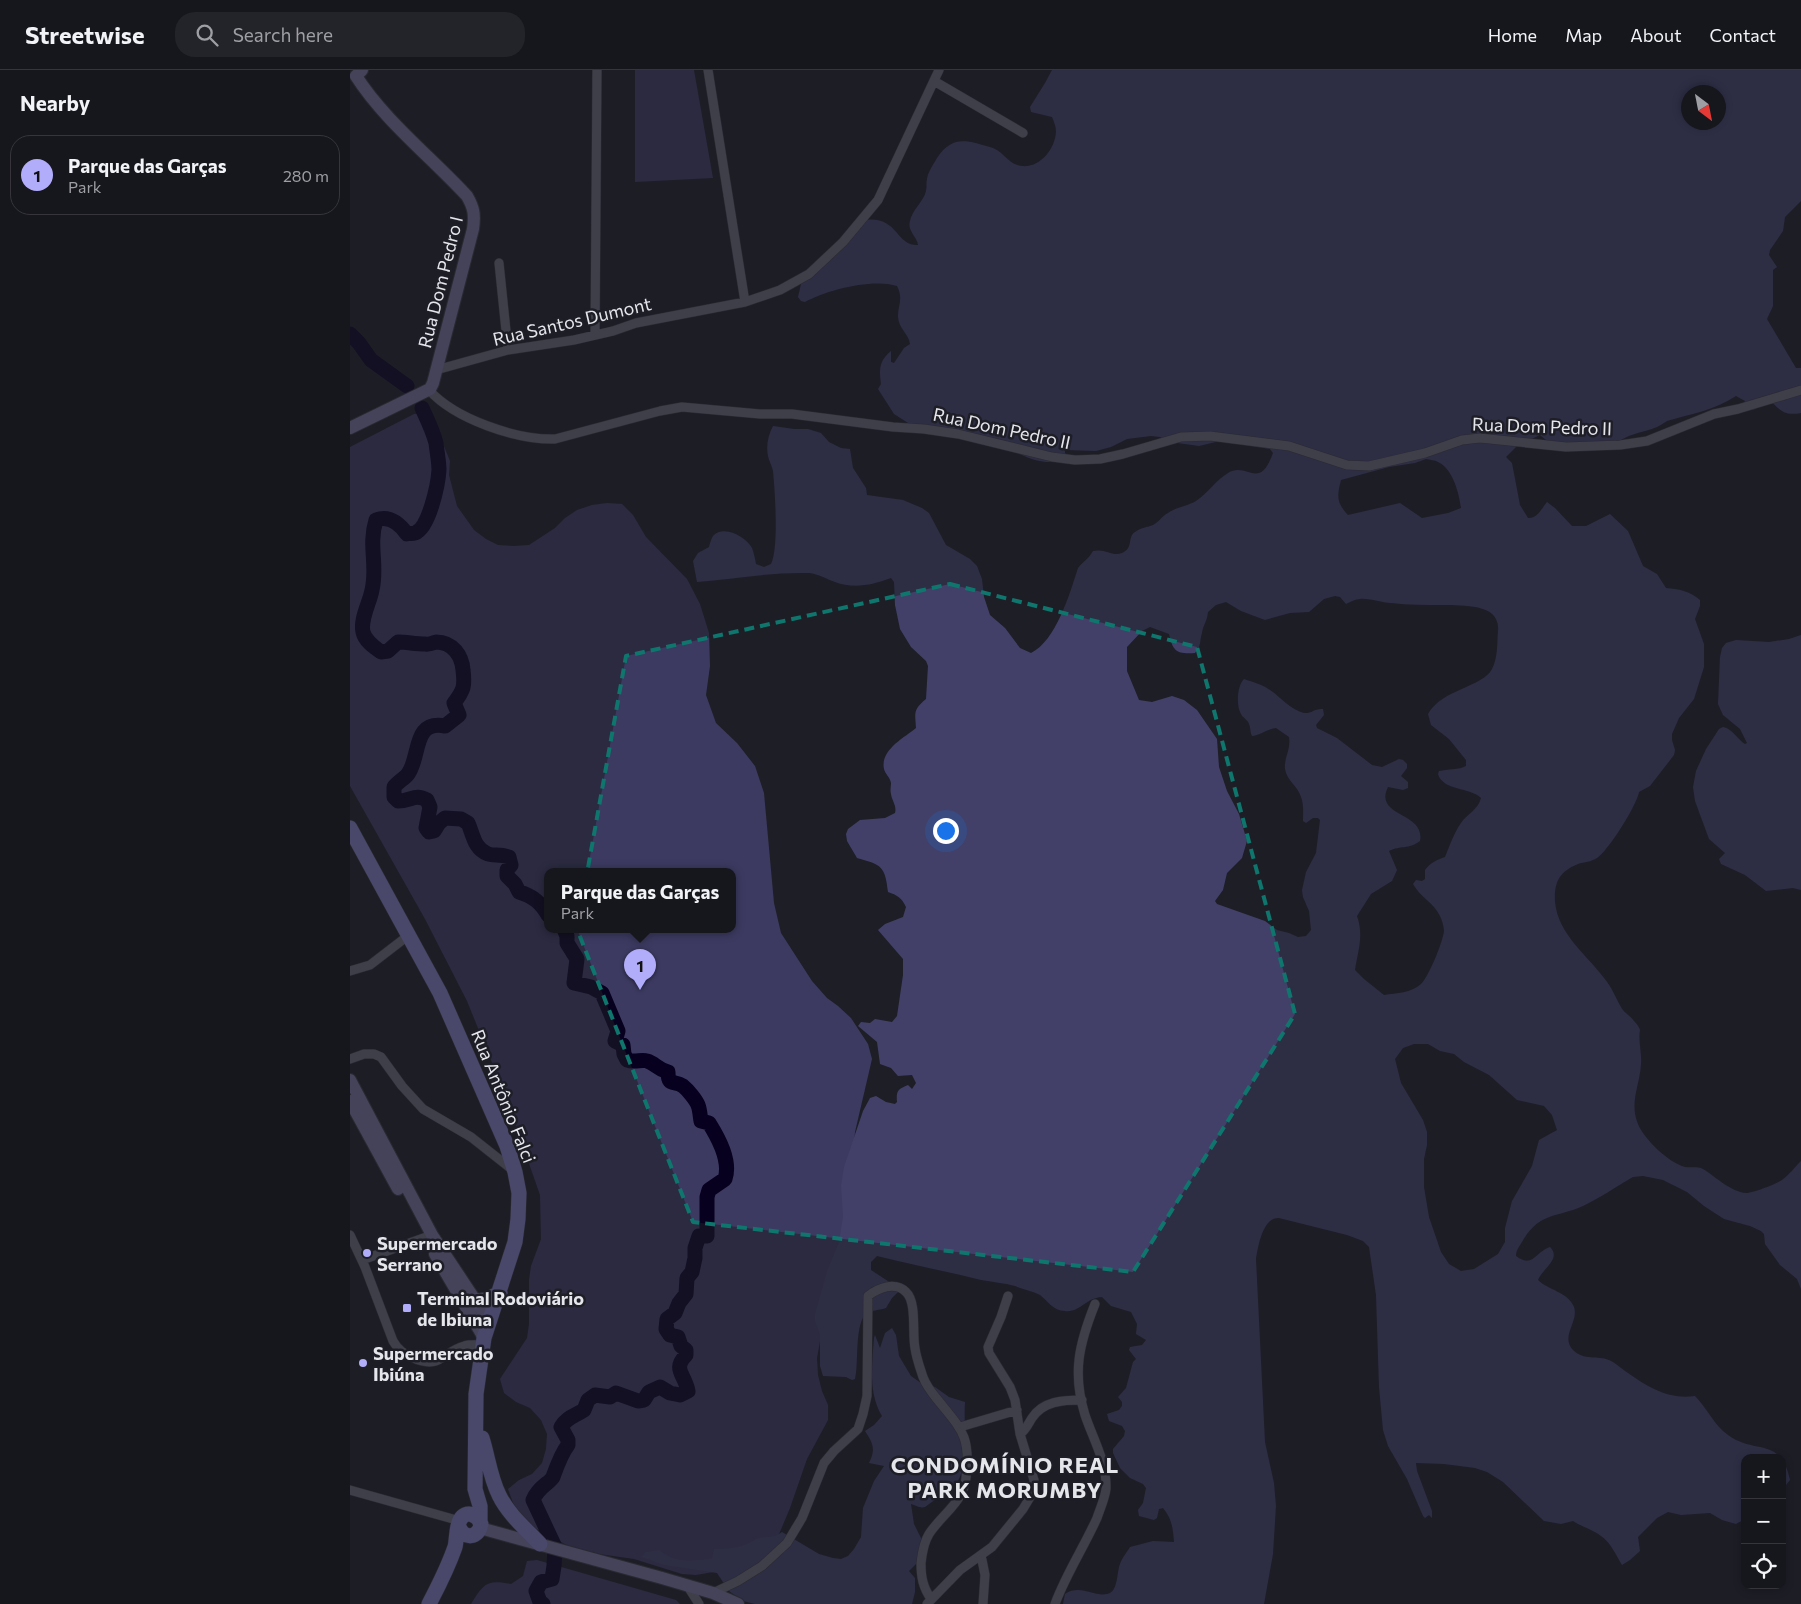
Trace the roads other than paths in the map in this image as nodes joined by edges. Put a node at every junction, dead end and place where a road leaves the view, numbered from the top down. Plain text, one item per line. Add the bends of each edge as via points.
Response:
1 (597, 70) edge
2 (708, 70) edge
3 (939, 70) edge
4 (358, 72) edge
5 (934, 82) junction
6 (1024, 134) dead end
7 (499, 263) dead end
8 (745, 302) junction
9 (595, 335) junction
10 (508, 350) junction
11 (436, 370) junction
12 (429, 390) junction
13 (1801, 390) edge
14 (350, 428) edge
15 (350, 828) edge
16 (408, 935) junction
17 (350, 971) edge
18 (350, 1059) edge
19 (350, 1080) edge
20 (350, 1101) edge
21 (515, 1172) junction
22 (350, 1235) edge
23 (429, 1237) junction
24 (362, 1260) junction
25 (500, 1292) junction
26 (1008, 1296) dead end
27 (475, 1301) junction
28 (1095, 1304) dead end
29 (489, 1321) junction
30 (484, 1342) junction
31 (1082, 1400) junction
32 (1017, 1410) junction
33 (476, 1419) junction
34 (960, 1426) junction
35 (1020, 1434) junction
36 (476, 1489) junction
37 (350, 1490) edge
38 (461, 1521) junction
39 (480, 1527) junction
40 (544, 1545) junction
41 (981, 1555) junction
42 (442, 1580) junction
43 (687, 1585) junction
44 (713, 1593) junction
45 (929, 1601) edge
46 (429, 1604) edge
47 (699, 1604) edge
48 (738, 1604) edge
49 (983, 1604) edge
50 (1055, 1604) edge

1 - 9 street
2 - 8 street
3 - 5 street, Rua Santos Dumont
4 - 11 main road, Rua Dom Pedro I via 384,112 467,196 475,212
5 - 6 street
5 - 8 street, Rua Santos Dumont via 878,200 843,242 808,274 780,290
7 - 10 street
8 - 9 street, Rua Santos Dumont via 672,315
9 - 10 street, Rua Santos Dumont
10 - 11 street, Rua Santos Dumont
11 - 12 main road, Rua Dom Pedro I
12 - 13 street, Rua Dom Pedro II via 437,399 476,421 505,432 541,439 682,407 792,414 924,428 1075,460 1100,459 1181,437 1210,436 1289,446 1347,465 1369,466 1480,438 1566,447 1620,445 1647,440 1714,414
12 - 14 main road
15 - 16 main road, Rua Antônio Falci
16 - 17 street via 370,965
16 - 21 main road, Rua Antônio Falci via 440,993 507,1146
18 - 21 street via 364,1054 381,1057 423,1109 471,1138
19 - 23 main road
20 - 23 main road
21 - 25 main road, Rua Antônio Falci via 519,1193 518,1219 515,1242
22 - 24 street
23 - 24 street
23 - 27 main road
23 - 30 main road
24 - 30 street via 393,1341 400,1351 420,1361 434,1363 463,1346
25 - 27 main road via 486,1300
25 - 29 main road, Rua Antônio Falci
26 - 32 street via 988,1346 1010,1387
27 - 29 main road
28 - 31 street via 1079,1352 1078,1385
29 - 30 main road, Rua Antônio Falci
30 - 33 main road, Rua Antônio Falci via 476,1394
31 - 35 street via 1050,1403 1033,1416
31 - 50 street via 1099,1447 1106,1489 1092,1528
32 - 34 street
32 - 35 street
33 - 36 main road, Rua Antônio Falci
33 - 40 main road via 499,1496
34 - 44 street via 923,1379 915,1350 911,1300 906,1292 895,1286 880,1288 868,1296 867,1396 858,1429 824,1463 802,1518 787,1543 762,1566
34 - 45 street via 967,1449 965,1480 960,1496 928,1536 924,1547 921,1580
35 - 41 street via 1034,1480 1032,1494 1001,1537
36 - 38 main road, Rua Antônio Falci
36 - 39 main road, Rua Antônio Falci
37 - 38 street
38 - 39 main road via 474,1515
38 - 42 main road, Rua Antônio Falci
39 - 40 main road
39 - 42 main road, Rua Antônio Falci
40 - 43 main road
41 - 45 street via 960,1570
41 - 49 street via 985,1575
42 - 46 main road, Rua Antônio Falci
43 - 44 main road
43 - 47 street
44 - 48 main road

